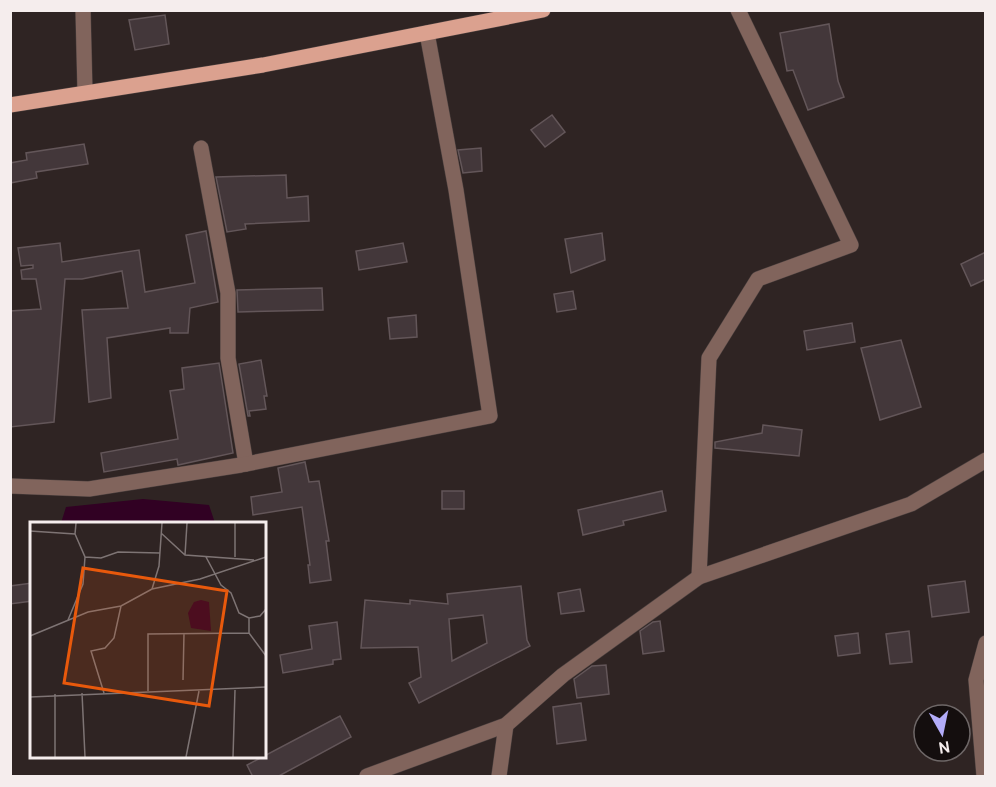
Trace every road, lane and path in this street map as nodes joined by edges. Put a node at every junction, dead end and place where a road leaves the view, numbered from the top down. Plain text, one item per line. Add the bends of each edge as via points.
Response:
1 (83, 10) edge
2 (543, 10) edge
3 (738, 10) edge
4 (428, 33) junction
5 (84, 92) junction
6 (10, 105) edge
7 (201, 148) dead end
8 (986, 460) edge
9 (246, 464) junction
10 (10, 486) edge
11 (699, 577) junction
12 (986, 643) edge
13 (506, 725) junction
14 (367, 777) edge
15 (499, 777) edge
16 (984, 777) edge

1 - 5 street
2 - 4 main road
3 - 11 street via 851,245 758,279 709,358
4 - 5 main road via 263,65
4 - 9 street via 490,416
5 - 6 main road
7 - 9 street via 228,293 228,358
8 - 11 street via 910,504
9 - 10 street via 89,489
11 - 13 street via 562,675
12 - 16 street via 976,680
13 - 14 street
13 - 15 street

